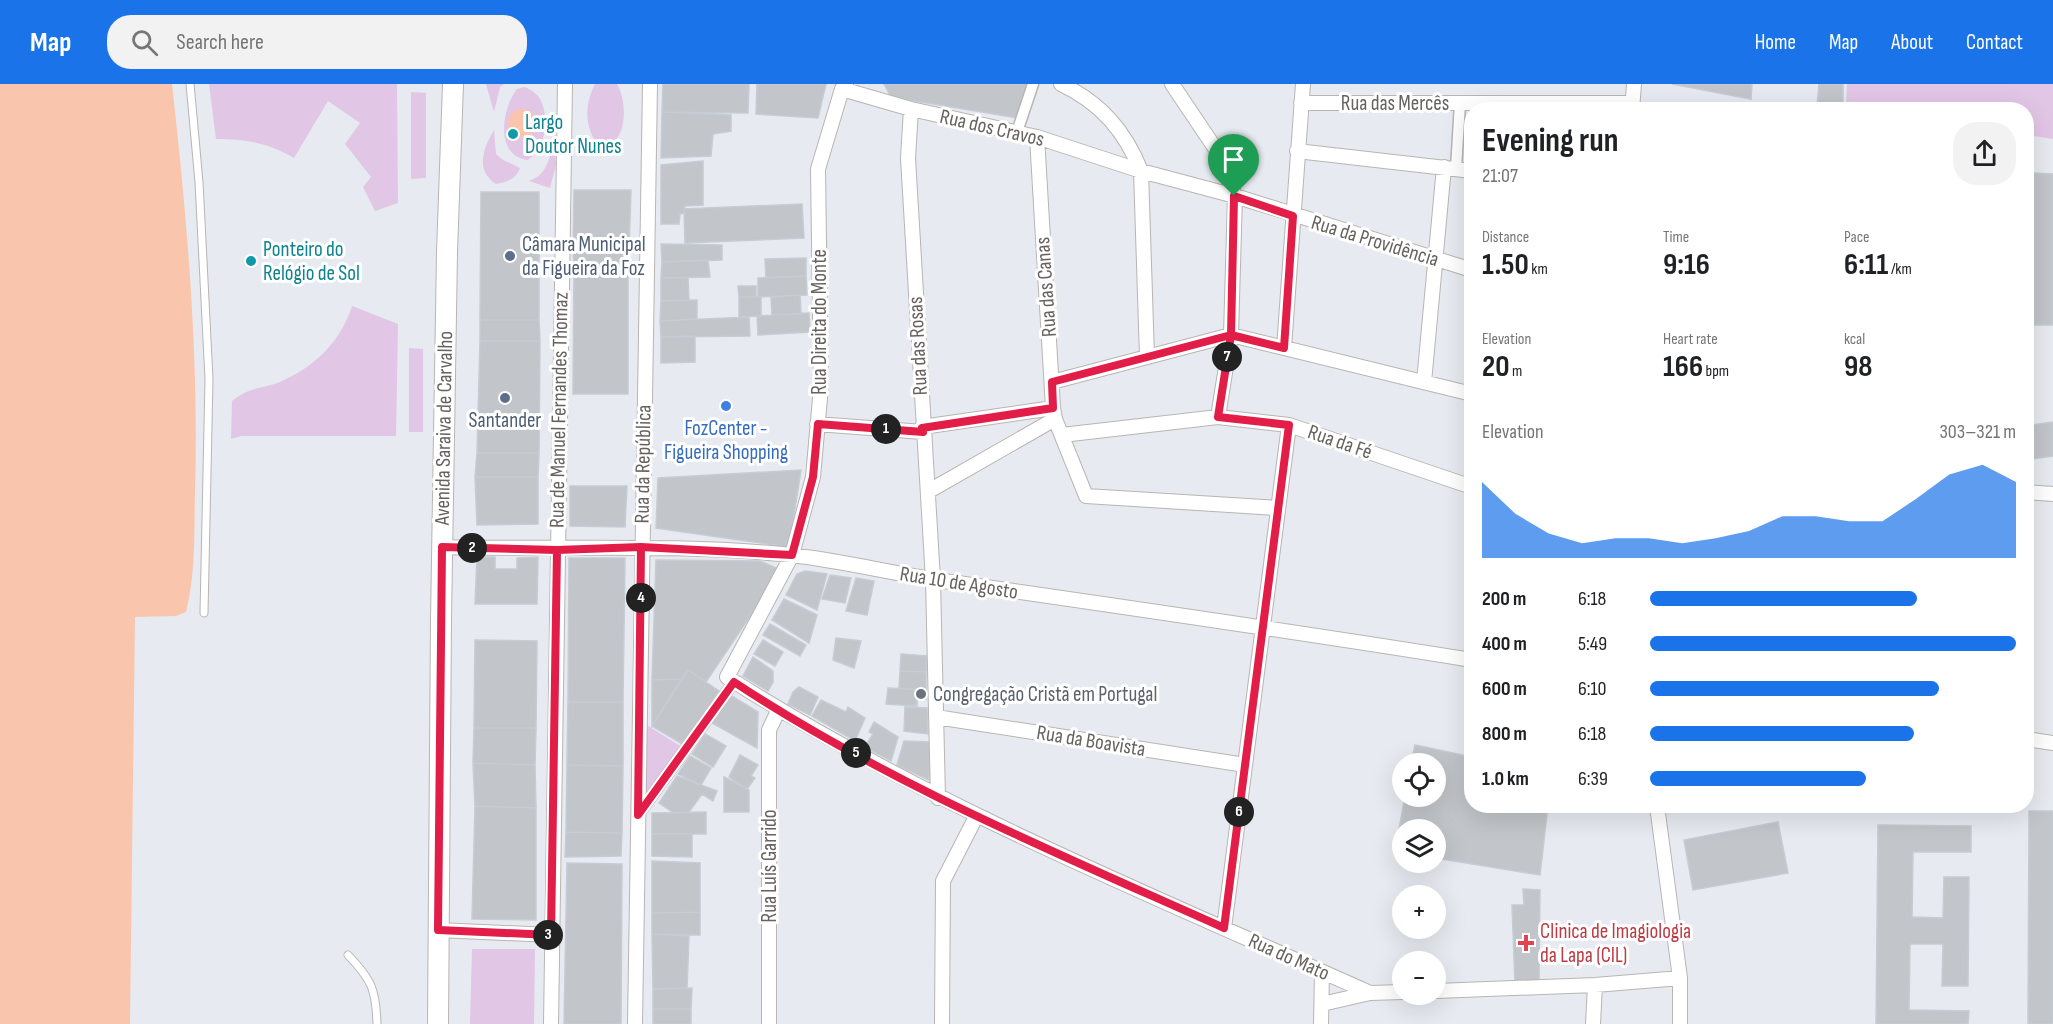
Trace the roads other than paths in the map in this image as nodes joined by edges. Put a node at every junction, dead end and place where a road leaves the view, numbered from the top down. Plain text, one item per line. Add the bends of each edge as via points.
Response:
1 (190, 84) edge
2 (453, 84) edge
3 (565, 84) edge
4 (650, 84) edge
5 (1033, 84) edge
6 (1061, 84) edge
7 (1172, 84) edge
8 (1303, 84) edge
9 (1634, 84) edge
10 (844, 86) edge
11 (1632, 102) edge
12 (1301, 103) junction
13 (1460, 103) junction
14 (1464, 103) edge
15 (911, 110) junction
16 (1017, 132) junction
17 (1037, 137) junction
18 (1297, 151) junction
19 (1450, 168) junction
20 (1464, 170) edge
21 (1141, 171) junction
22 (1234, 196) junction
23 (1293, 216) junction
24 (1436, 260) junction
25 (1464, 268) edge
26 (1231, 335) junction
27 (1284, 348) junction
28 (1147, 357) junction
29 (1052, 382) junction
30 (1424, 382) junction
31 (1464, 392) edge
32 (1054, 414) junction
33 (1218, 417) junction
34 (818, 424) junction
35 (1289, 425) junction
36 (923, 430) junction
37 (1062, 435) junction
38 (1464, 484) edge
39 (928, 491) junction
40 (2034, 493) edge
41 (2053, 494) edge
42 (1278, 508) junction
43 (442, 547) junction
44 (641, 547) junction
45 (557, 550) junction
46 (792, 555) junction
47 (933, 580) junction
48 (204, 613) dead end
49 (1263, 626) junction
50 (1464, 659) edge
51 (731, 680) junction
52 (778, 711) junction
53 (936, 717) junction
54 (2034, 741) edge
55 (2053, 743) edge
56 (1245, 765) junction
57 (938, 798) junction
58 (1658, 813) edge
59 (638, 815) junction
60 (976, 817) junction
61 (1224, 928) junction
62 (438, 930) junction
63 (551, 935) junction
64 (348, 955) dead end
65 (1322, 972) junction
66 (1680, 978) junction
67 (1595, 985) junction
68 (1446, 991) edge
69 (1392, 992) edge
70 (1370, 993) junction
71 (1322, 1004) junction
72 (378, 1024) edge
73 (438, 1024) edge
74 (551, 1024) edge
75 (634, 1024) edge
76 (769, 1024) edge
77 (942, 1024) edge
78 (1322, 1024) edge
79 (1593, 1024) edge
80 (1680, 1024) edge

1 - 48 lane via 209,379
2 - 43 main road, Avenida Saraiva de Carvalho
3 - 45 street, Rua de Manuel Fernandes Thomaz
4 - 44 street, Rua da República
5 - 16 street
6 - 21 street via 1084,95 1103,112 1131,145
7 - 22 street via 1219,154
8 - 12 street
9 - 11 street
10 - 15 street, Rua dos Cravos
10 - 34 street, Rua Direita do Monte via 818,169
12 - 13 street, Rua das Mercês
12 - 18 street
13 - 14 street, Rua das Mercês
13 - 19 street
15 - 16 street, Rua dos Cravos
15 - 36 street, Rua das Rosas via 908,158
16 - 17 street, Rua dos Cravos
17 - 21 street, Rua dos Cravos
17 - 29 street, Rua das Canas
18 - 19 street
18 - 23 street
19 - 20 street
19 - 24 street
21 - 22 street, Rua da Providência
21 - 28 street
22 - 23 street, Rua da Providência
22 - 26 street
23 - 24 street, Rua da Providência
23 - 27 street
24 - 25 street, Rua da Providência
24 - 30 street
26 - 27 street
26 - 28 street
26 - 33 street
27 - 30 street
28 - 29 street
29 - 32 street, Rua das Canas
30 - 31 street
32 - 36 street
32 - 37 street, Rua das Canas
32 - 39 street
33 - 35 street, Rua da Fé
33 - 37 street, Rua da Fé
34 - 36 street
34 - 46 street, Rua Direita do Monte via 813,477
35 - 38 street, Rua da Fé
35 - 42 street
36 - 39 street, Rua das Rosas
37 - 42 street, Rua das Canas via 1086,496
39 - 47 street, Rua das Rosas
40 - 41 street
42 - 49 street
43 - 45 street, Rua 10 de Agosto
43 - 62 main road, Avenida Saraiva de Carvalho
44 - 45 street, Rua 10 de Agosto
44 - 46 street, Rua 10 de Agosto
44 - 59 street, Rua da República
45 - 63 street, Rua de Manuel Fernandes Thomaz
46 - 47 street, Rua 10 de Agosto
46 - 51 street, Rua Direita do Monte
47 - 49 street, Rua 10 de Agosto
47 - 53 street, Rua das Rosas
49 - 50 street, Rua 10 de Agosto
49 - 56 street
51 - 52 street, Rua do Mato
51 - 59 street
52 - 57 street, Rua do Mato
52 - 76 street, Rua Luís Garrido via 769,730
53 - 56 street, Rua da Boavista
53 - 57 street, Rua das Rosas
54 - 55 street
56 - 61 street
57 - 60 street, Rua do Mato
58 - 66 street
59 - 75 street, Rua da República
60 - 61 street, Rua do Mato
60 - 77 street via 943,882
61 - 65 street, Rua do Mato
62 - 63 street
62 - 73 main road, Avenida Saraiva de Carvalho
63 - 74 street, Rua de Manuel Fernandes Thomaz
64 - 72 lane via 367,974 376,993
65 - 70 street, Rua do Mato
65 - 71 street
66 - 67 street
66 - 80 street
67 - 68 street
67 - 79 street
69 - 70 street
70 - 71 street
71 - 78 street

